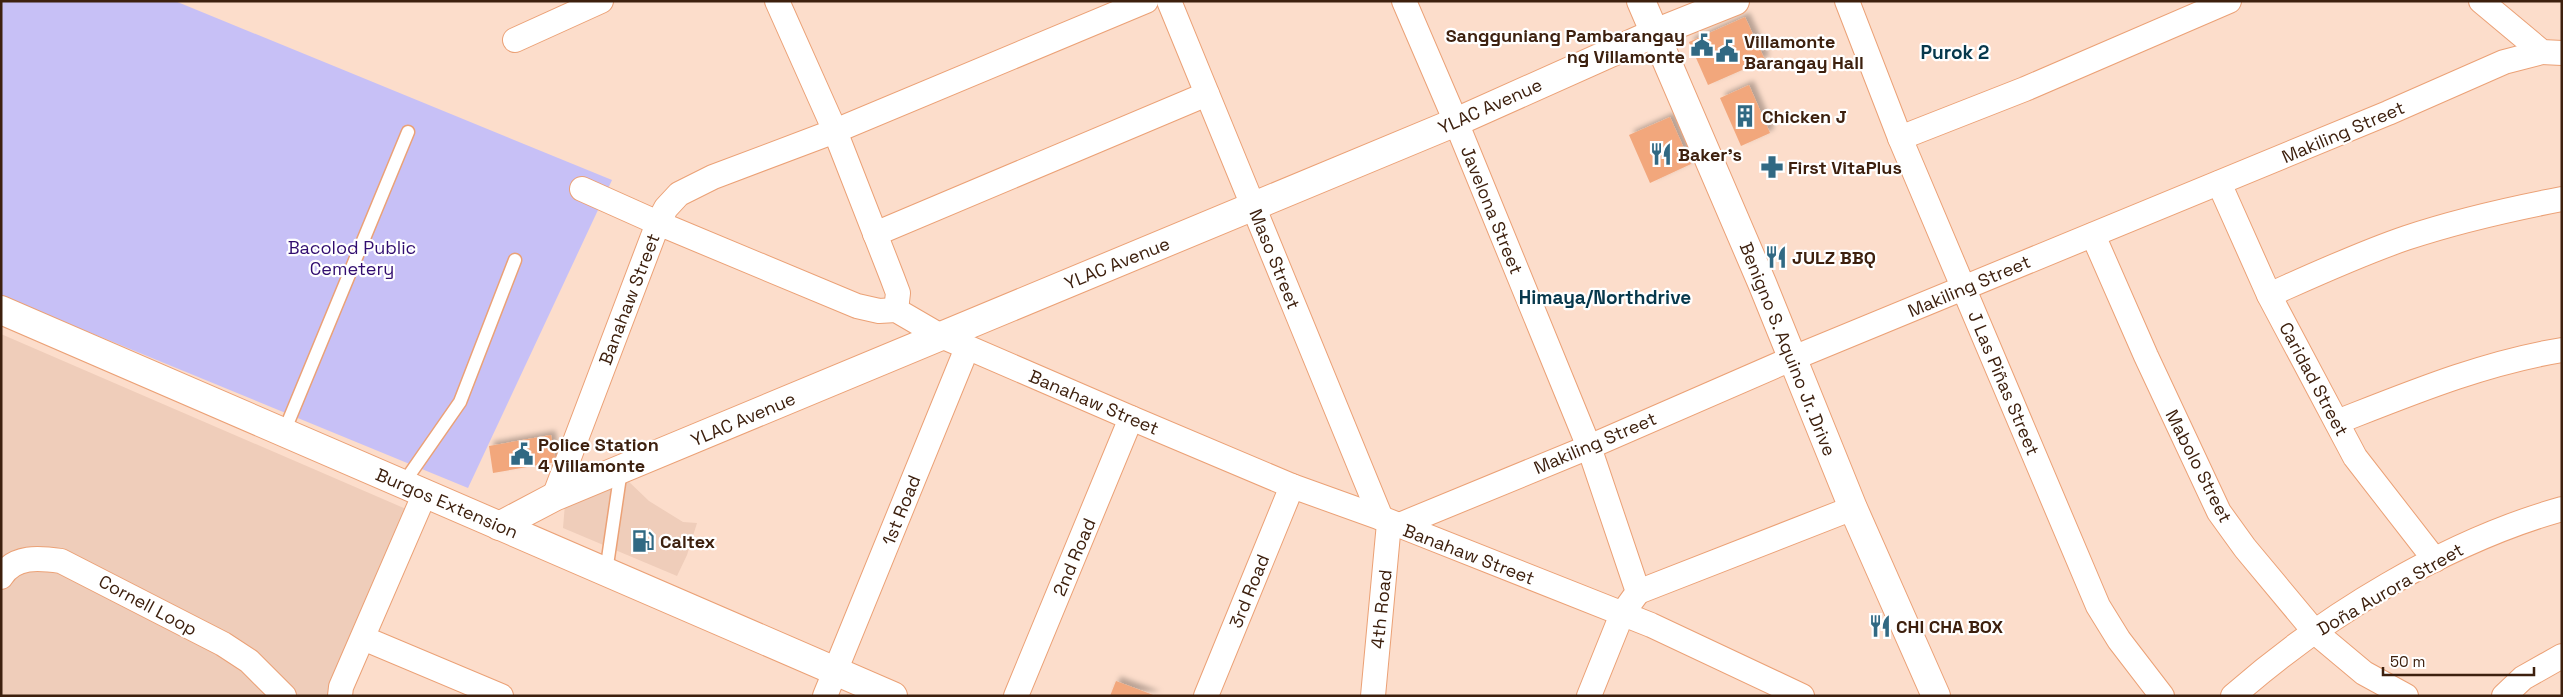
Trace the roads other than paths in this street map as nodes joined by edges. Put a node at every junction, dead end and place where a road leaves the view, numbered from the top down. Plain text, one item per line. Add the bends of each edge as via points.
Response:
1 (601, 1) edge
2 (776, 1) edge
3 (1146, 1) edge
4 (1169, 1) edge
5 (1404, 1) edge
6 (1641, 1) edge
7 (1735, 1) edge
8 (1847, 1) edge
9 (2229, 1) edge
10 (2480, 1) edge
11 (1655, 34) junction
12 (515, 40) dead end
13 (2552, 52) edge
14 (1207, 94) junction
15 (1456, 122) junction
16 (835, 131) junction
17 (408, 132) dead end
18 (1900, 138) junction
19 (2219, 183) junction
20 (582, 189) dead end
21 (2562, 199) edge
22 (1254, 206) junction
23 (658, 223) junction
24 (875, 234) junction
25 (2094, 235) junction
26 (515, 260) dead end
27 (1963, 288) junction
28 (2269, 295) junction
29 (1, 310) edge
30 (896, 310) junction
31 (939, 335) junction
32 (967, 348) junction
33 (2562, 350) edge
34 (1792, 359) junction
35 (1131, 418) junction
36 (2337, 422) junction
37 (284, 432) junction
38 (1590, 447) junction
39 (621, 470) junction
40 (1292, 486) junction
41 (414, 489) junction
42 (554, 497) junction
43 (1853, 508) junction
44 (2562, 509) edge
45 (1389, 522) junction
46 (500, 526) junction
47 (2435, 560) junction
48 (606, 572) junction
49 (1, 577) edge
50 (1638, 592) junction
51 (1622, 614) junction
52 (2315, 632) junction
53 (363, 638) junction
54 (2562, 656) edge
55 (836, 671) junction
56 (1789, 693) edge
57 (284, 696) edge
58 (340, 696) edge
59 (501, 696) edge
60 (825, 696) edge
61 (893, 696) edge
62 (1016, 696) edge
63 (1206, 696) edge
64 (1372, 696) edge
65 (1589, 696) edge
66 (1936, 696) edge
67 (2162, 696) edge
68 (2234, 696) edge
69 (2406, 696) edge
70 (2504, 696) edge

1 - 12 street
2 - 16 street
3 - 16 street
4 - 14 street, Maso Street
5 - 15 street, Javelona Street
6 - 11 main road, Benigno S. Aquino Jr. Drive
7 - 11 main road, YLAC Avenue
8 - 18 street, J Las Piñas Street
9 - 18 street via 2025,89
10 - 13 street
11 - 15 main road, YLAC Avenue
11 - 34 main road, Benigno S. Aquino Jr. Drive
13 - 19 street, Makiling Street via 2504,62
14 - 22 street, Maso Street
14 - 24 street
15 - 22 main road, YLAC Avenue
15 - 38 street, Javelona Street
16 - 23 street via 744,165 679,194
16 - 24 street
17 - 37 lane
18 - 27 street, J Las Piñas Street
19 - 25 street, Makiling Street
19 - 28 street, Caridad Street
20 - 23 street
21 - 28 street via 2406,238 2337,264
22 - 31 main road, YLAC Avenue
22 - 45 street, Maso Street
23 - 30 street, Banahaw Street via 857,306 878,311
23 - 42 street, Banahaw Street
24 - 30 street via 898,293
25 - 27 street, Makiling Street
25 - 52 street, Mabolo Street via 2219,512
26 - 41 lane via 460,402
27 - 34 street, Makiling Street
27 - 67 street, J Las Piñas Street via 2098,606 2119,640
28 - 36 street, Caridad Street
29 - 37 main road, Burgos Extension
30 - 31 street, Banahaw Street
31 - 32 street, Banahaw Street
31 - 39 main road, YLAC Avenue
32 - 35 street, Banahaw Street
32 - 55 street, 1st Road
33 - 36 street via 2476,369
34 - 38 street, Makiling Street
34 - 43 main road, Benigno S. Aquino Jr. Drive
35 - 40 street, Banahaw Street
35 - 62 street, 2nd Road
36 - 47 street, Caridad Street via 2355,457
37 - 41 main road, Burgos Extension
38 - 45 street, Makiling Street
38 - 50 street, Javelona Street
39 - 42 main road, YLAC Avenue
39 - 48 lane
40 - 45 street, Banahaw Street
40 - 63 street, 3rd Road
41 - 46 main road, Burgos Extension
41 - 53 street
42 - 46 main road, YLAC Avenue
43 - 50 street
43 - 66 main road, Benigno S. Aquino Jr. Drive
44 - 47 street, Doña Aurora Street via 2516,524
45 - 51 street, Banahaw Street
45 - 64 street, 4th Road
46 - 48 main road, Burgos Extension
47 - 52 street, Doña Aurora Street
48 - 55 main road, Burgos Extension
49 - 57 street, Cornell Loop via 20,560 39,557 61,561 223,644 249,661
50 - 51 street
51 - 56 street, Banahaw Street
51 - 65 street
52 - 68 street, Doña Aurora Street
52 - 69 street, Mabolo Street via 2364,673
53 - 58 street
53 - 59 street
54 - 70 street via 2523,678
55 - 60 street, 1st Road
55 - 61 main road, Burgos Extension

